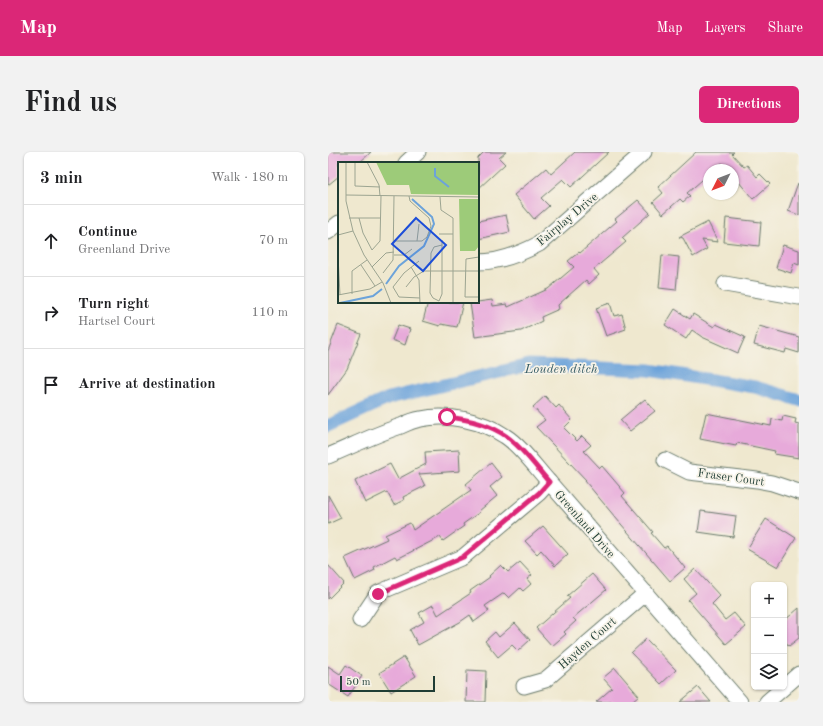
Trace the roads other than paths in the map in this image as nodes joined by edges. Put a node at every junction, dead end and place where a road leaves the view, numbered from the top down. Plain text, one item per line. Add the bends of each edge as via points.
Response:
1 (418, 152) edge
2 (644, 152) edge
3 (407, 162) edge
4 (338, 224) edge
5 (328, 232) edge
6 (479, 262) edge
7 (725, 284) dead end
8 (799, 297) edge
9 (328, 456) edge
10 (665, 460) dead end
11 (549, 482) junction
12 (799, 492) edge
13 (646, 593) junction
14 (360, 620) dead end
15 (799, 674) edge
16 (524, 686) dead end
17 (740, 702) edge
18 (767, 702) edge

1 - 3 street
2 - 6 street, Fairplay Drive via 539,244 502,259
4 - 5 street
7 - 8 street
9 - 11 street, Greenland Drive via 421,418 465,419 507,436
10 - 12 street, Fraser Court via 689,472 757,480
11 - 13 street, Greenland Drive
11 - 14 street via 463,557 378,594
13 - 16 street, Hayden Court via 545,680
13 - 17 street, Greenland Drive
15 - 18 street

